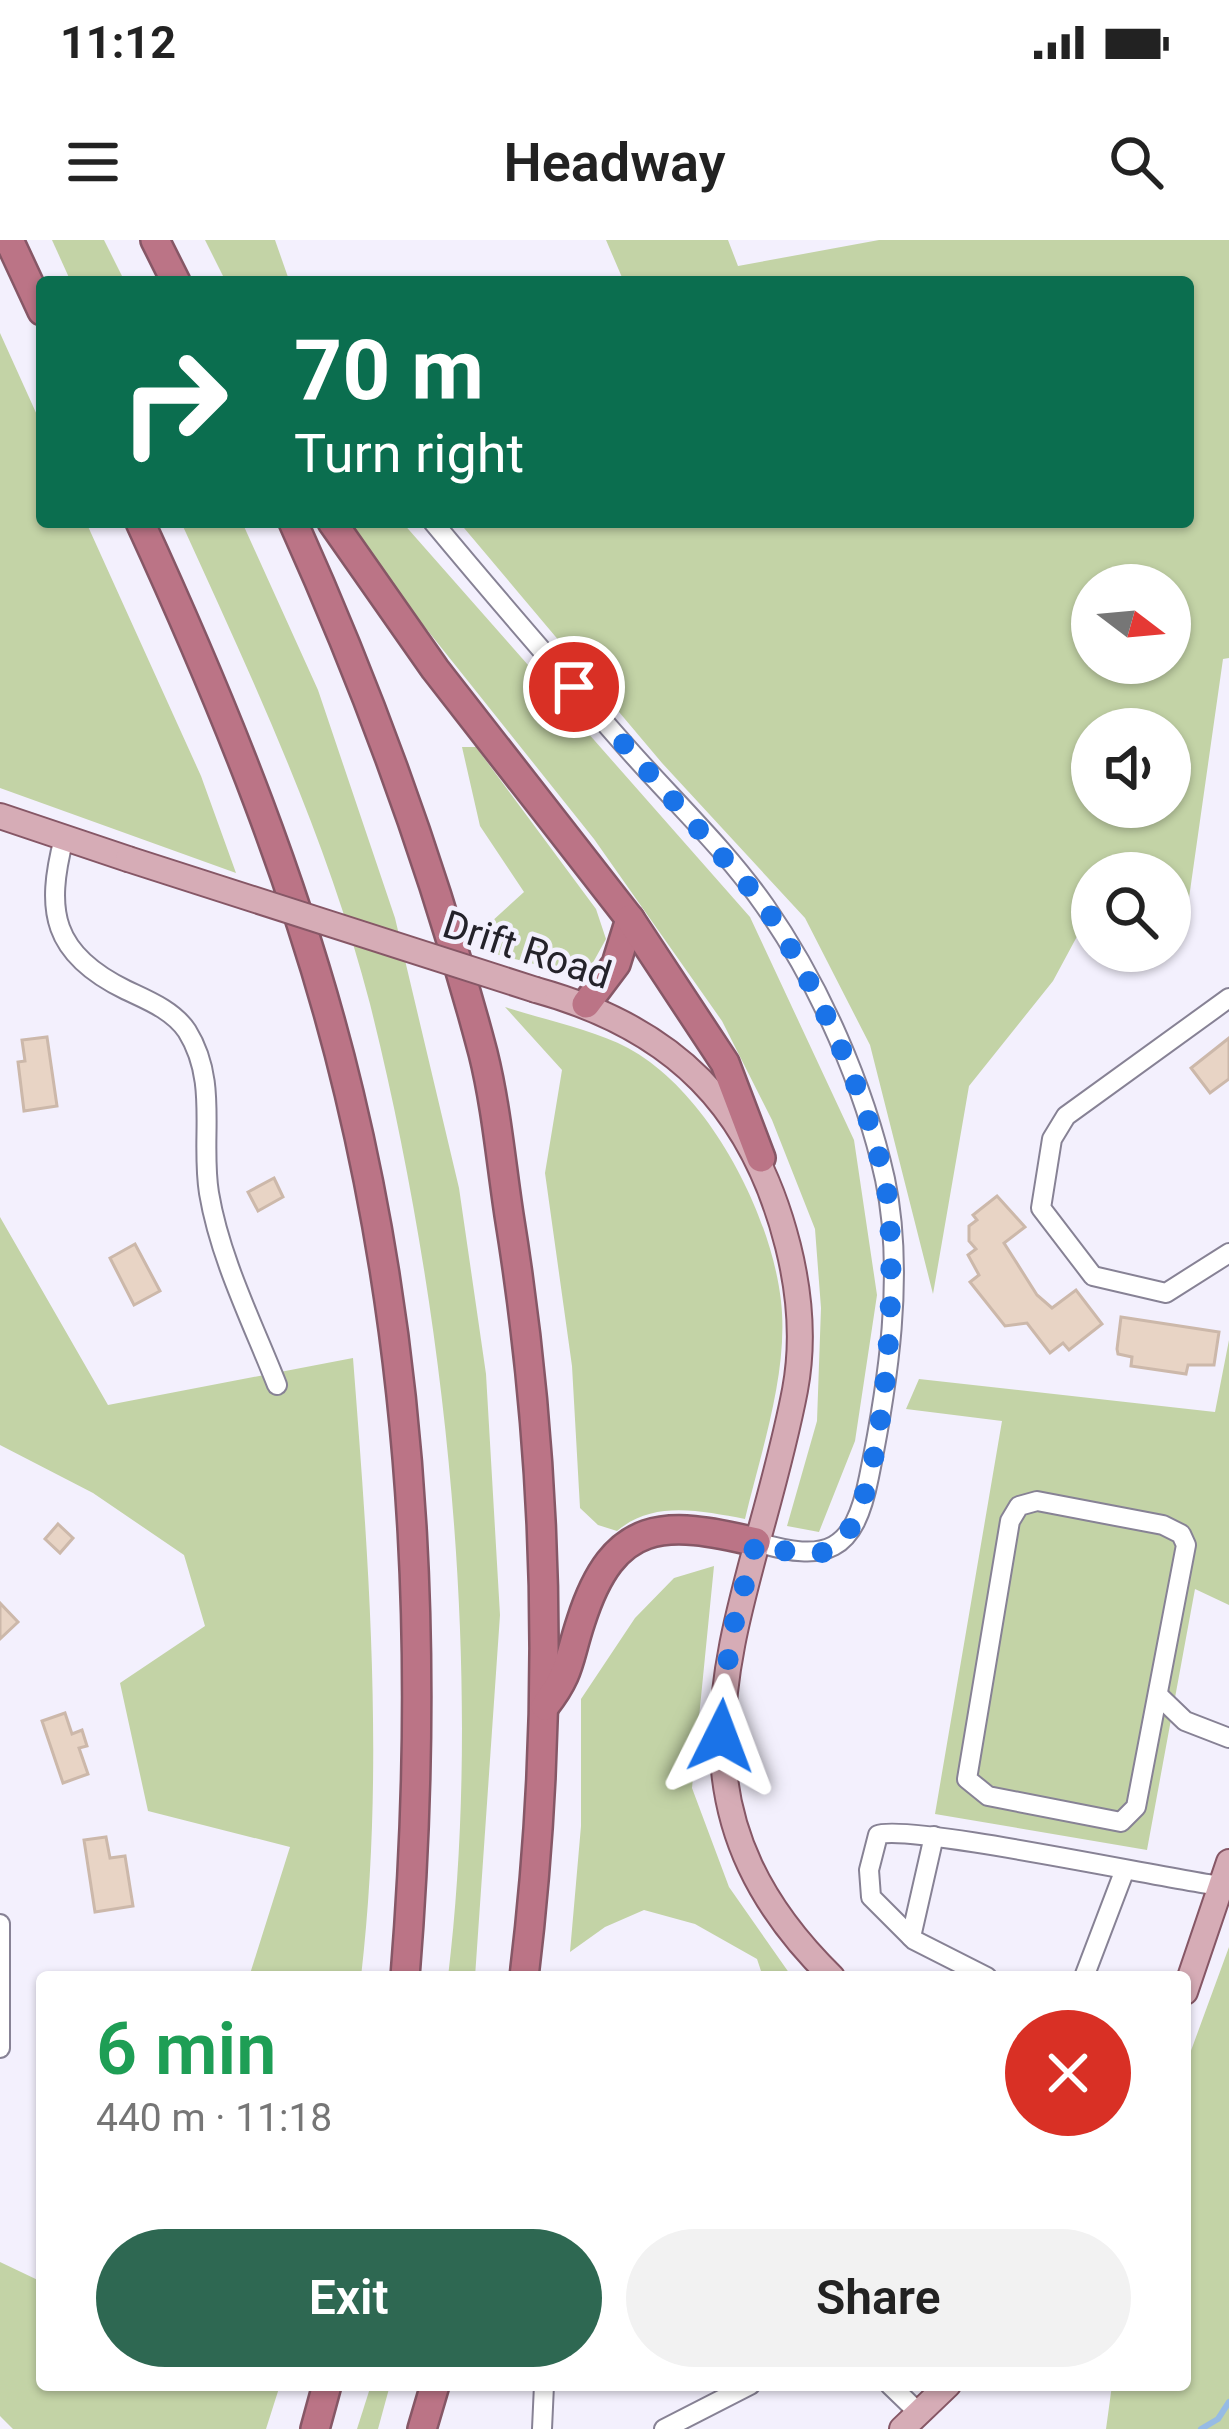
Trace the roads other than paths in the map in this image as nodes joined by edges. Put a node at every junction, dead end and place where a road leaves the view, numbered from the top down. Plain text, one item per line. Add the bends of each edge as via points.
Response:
1 (9, 240) edge
2 (155, 240) edge
3 (173, 276) edge
4 (36, 298) edge
5 (142, 528) edge
6 (296, 528) edge
7 (336, 528) edge
8 (438, 528) edge
9 (0, 816) edge
10 (64, 838) junction
11 (630, 919) junction
12 (1229, 998) edge
13 (586, 1004) junction
14 (761, 1158) junction
15 (1229, 1253) edge
16 (277, 1385) dead end
17 (756, 1542) junction
18 (1159, 1696) junction
19 (545, 1706) junction
20 (1229, 1738) edge
21 (934, 1836) junction
22 (1124, 1872) junction
23 (1225, 1874) edge
24 (0, 1924) edge
25 (911, 1937) junction
26 (405, 1971) edge
27 (524, 1971) edge
28 (826, 1971) edge
29 (976, 1971) edge
30 (1086, 1971) edge
31 (1191, 1973) edge
32 (0, 2048) edge
33 (325, 2391) edge
34 (433, 2391) edge
35 (544, 2391) edge
36 (738, 2391) edge
37 (315, 2429) edge
38 (422, 2429) edge
39 (542, 2429) edge
40 (664, 2429) edge

1 - 4 highway
2 - 3 highway
5 - 26 highway via 280,860 365,1167 414,1536 421,1740
6 - 19 highway via 398,784 484,1058 538,1440
7 - 11 highway
8 - 17 street via 763,903 812,980 866,1114 885,1180 892,1281 880,1425 865,1496 854,1528 830,1551 796,1554
9 - 10 main road, Drift Road
10 - 13 main road, Drift Road, bridge
10 - 16 street via 51,903 61,933 112,983 186,1029 206,1081 209,1193
11 - 13 highway via 616,964
11 - 14 highway via 725,1063
12 - 15 street via 1066,1116 1052,1139 1041,1192 1051,1224 1106,1282 1179,1289
13 - 14 main road, Drift Road via 671,1053
14 - 17 main road, Drift Road via 797,1284 801,1333
17 - 19 highway via 671,1526 624,1548 594,1587 568,1676
17 - 28 main road, Drift Road via 720,1702 724,1770 763,1891
18 - 18 street via 1186,1556 1180,1534 1037,1501 1019,1505 1010,1521 970,1786 988,1796 1129,1819
18 - 20 street via 1185,1721
19 - 27 highway
21 - 22 street
21 - 25 street
21 - 25 street via 878,1835 869,1870 871,1897
22 - 23 street
22 - 30 street
23 - 31 main road
24 - 32 street
25 - 29 street
33 - 37 highway
34 - 38 highway
35 - 39 street
36 - 40 street

